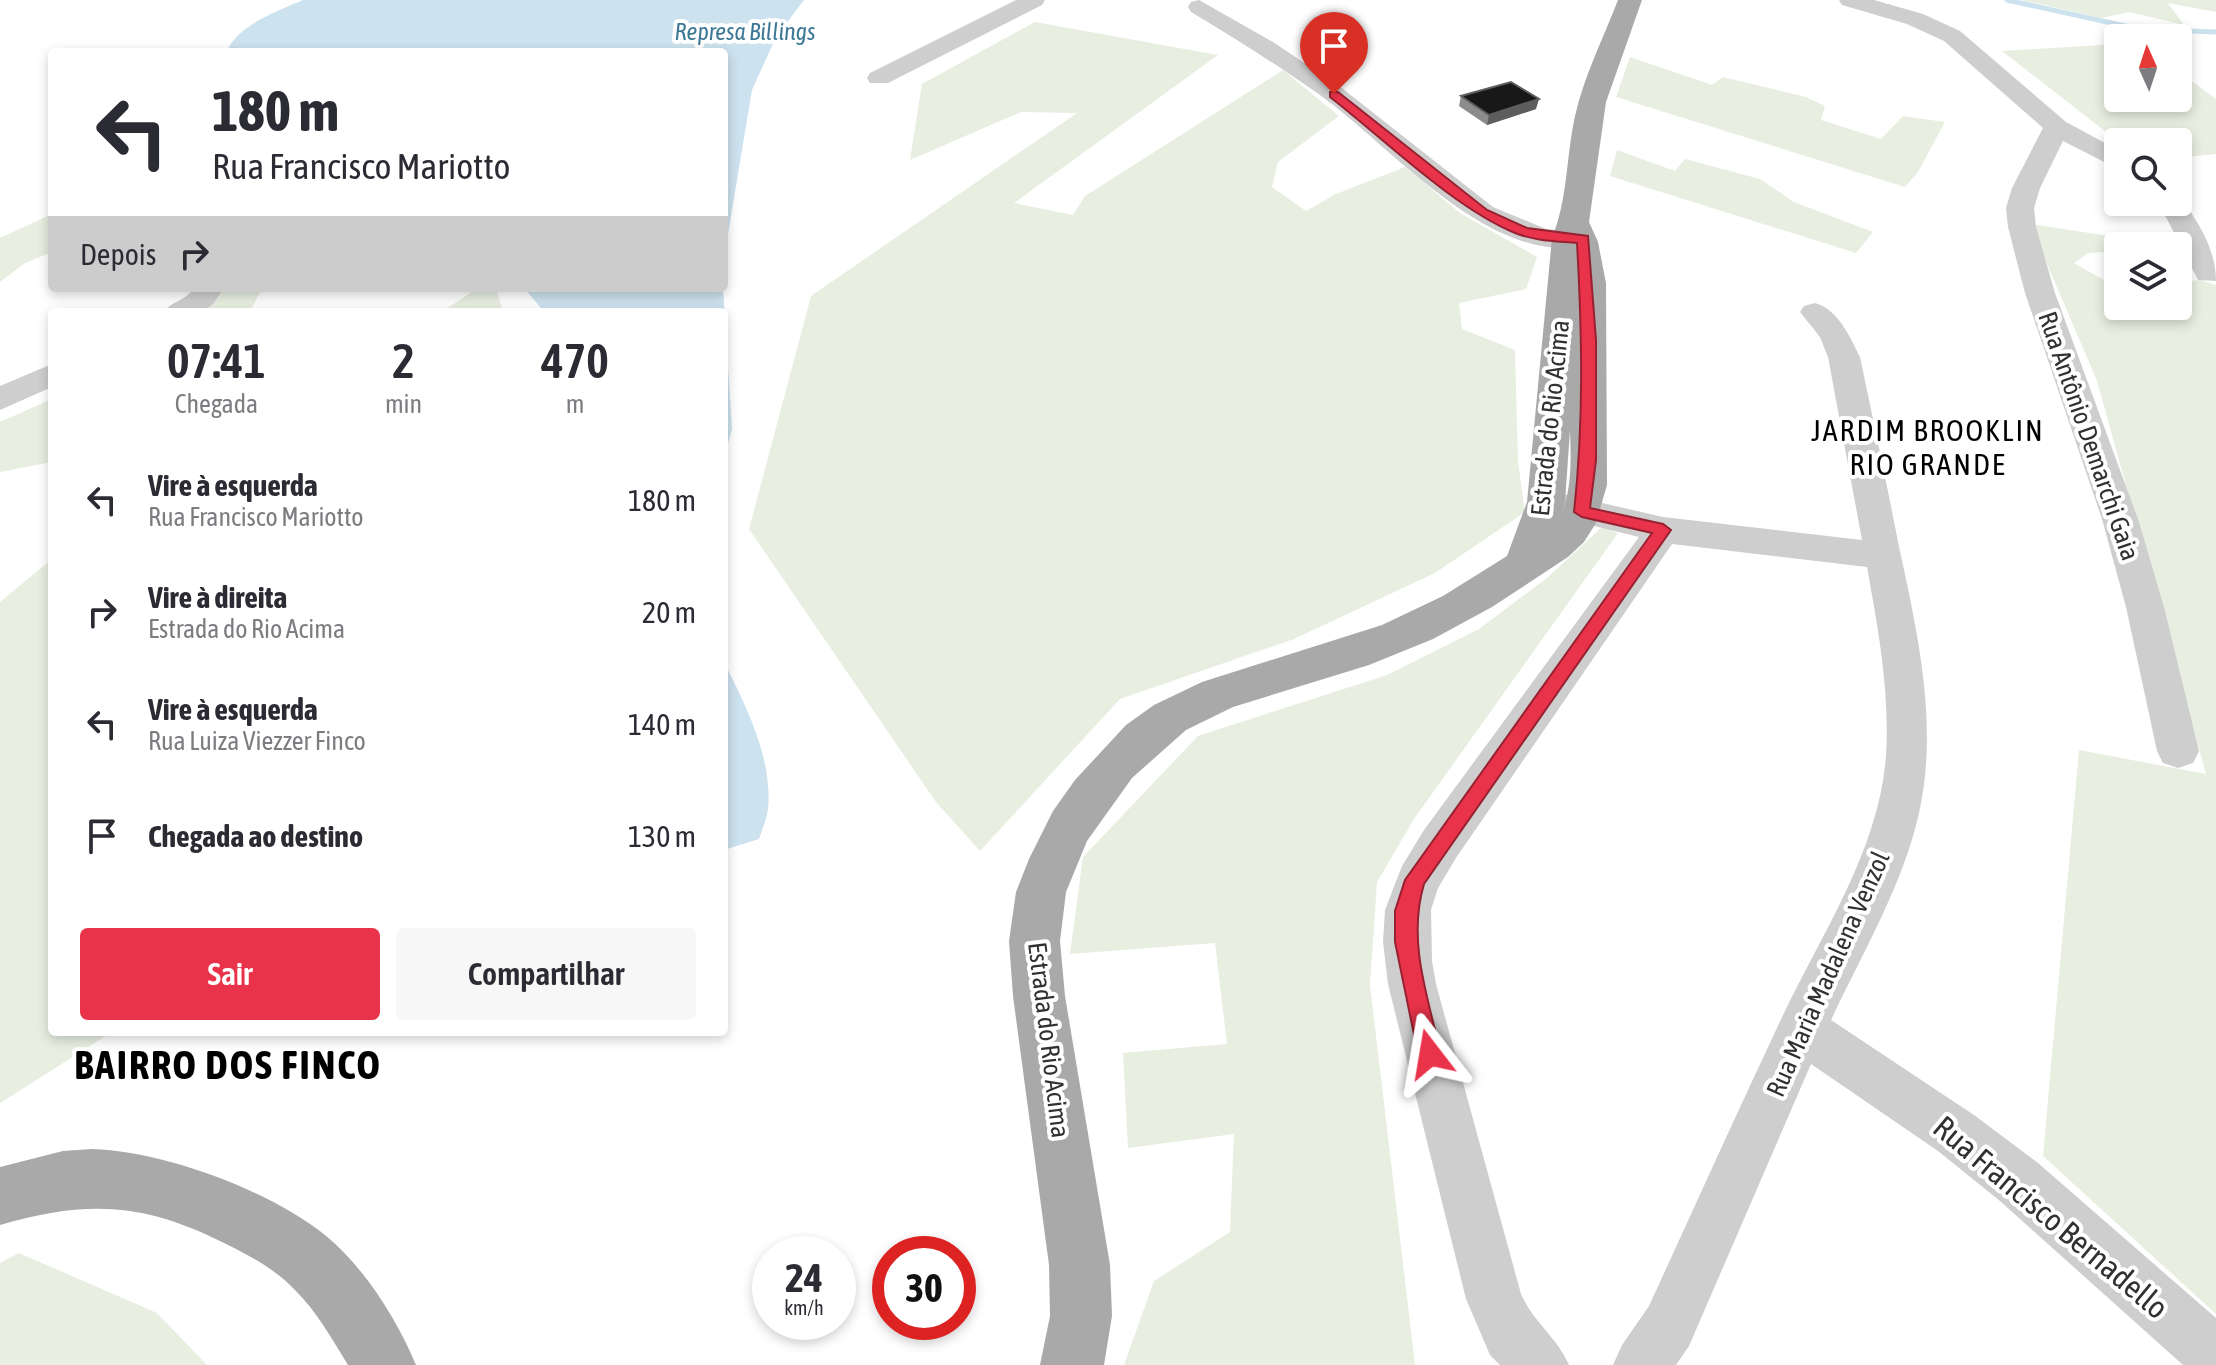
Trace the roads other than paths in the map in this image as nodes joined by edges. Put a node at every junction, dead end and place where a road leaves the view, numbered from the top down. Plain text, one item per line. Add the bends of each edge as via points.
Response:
1 (1034, 0) edge
2 (1630, 0) edge
3 (1850, 0) edge
4 (1199, 7) dead end
5 (879, 78) dead end
6 (2057, 127) junction
7 (2104, 153) edge
8 (2180, 216) edge
9 (1576, 234) junction
10 (2208, 274) dead end
11 (206, 292) edge
12 (186, 308) edge
13 (1815, 312) dead end
14 (48, 376) edge
15 (0, 399) edge
16 (1564, 507) junction
17 (1663, 530) junction
18 (1883, 556) junction
19 (2178, 751) dead end
20 (1802, 1029) junction
21 (0, 1196) edge
22 (2216, 1356) edge
23 (384, 1365) edge
24 (1072, 1365) edge
25 (1540, 1365) edge
26 (1642, 1365) edge

1 - 5 street
2 - 9 main road, Estrada do Rio Acima via 1590,112
3 - 6 street via 1952,36
4 - 9 street via 1334,94 1483,213 1523,231
6 - 7 street
6 - 19 street, Rua Antônio Demarchi Gaia via 2026,188 2022,227 2120,519
8 - 10 street
9 - 16 main road, Estrada do Rio Acima via 1589,340 1588,460
11 - 12 street
13 - 18 street, Rua Maria Madalena Venzol via 1844,357
14 - 15 street
16 - 17 street
16 - 24 main road, Estrada do Rio Acima via 1559,545 1476,600 1355,653 1196,703 1157,727 1095,789 1070,828 1047,875 1035,923 1039,996 1079,1258 1081,1309
17 - 18 street
17 - 25 street via 1415,880 1406,911 1412,984 1494,1299 1510,1335
18 - 20 street, Rua Maria Madalena Venzol via 1897,628 1907,756 1897,814 1878,869
20 - 22 street, Rua Francisco Bernadello via 2019,1182
20 - 26 street, Rua Maria Madalena Venzol via 1669,1326
21 - 23 main road via 40,1183 93,1176 144,1180 202,1200 305,1257 342,1300

